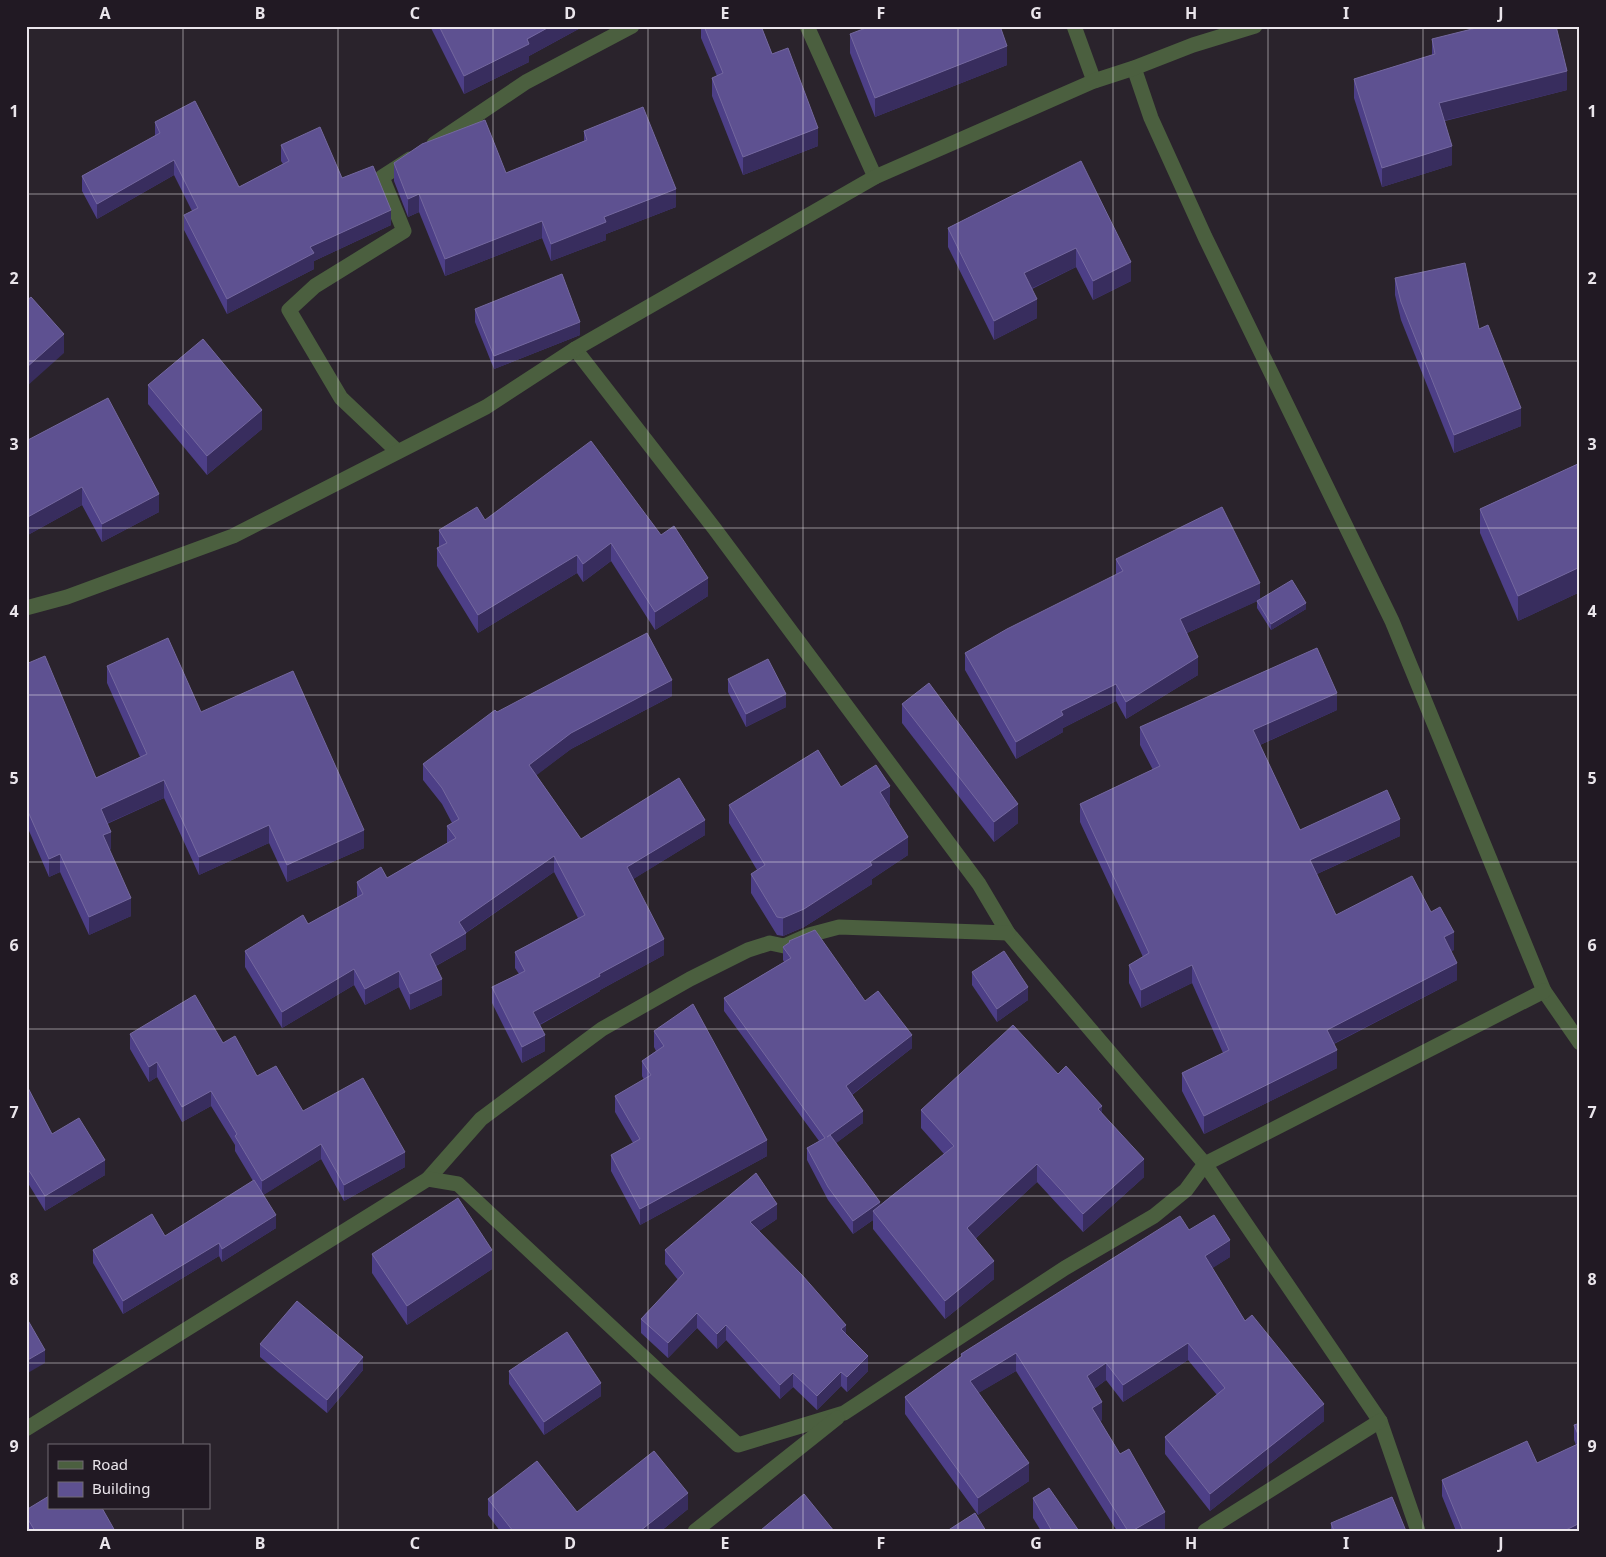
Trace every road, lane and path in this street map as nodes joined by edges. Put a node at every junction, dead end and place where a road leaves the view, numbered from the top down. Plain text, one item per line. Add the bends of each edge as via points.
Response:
1 (632, 26) edge
2 (806, 26) edge
3 (1074, 26) edge
4 (1256, 26) edge
5 (1134, 68) junction
6 (1094, 81) junction
7 (875, 177) junction
8 (575, 349) junction
9 (397, 452) junction
10 (26, 608) edge
11 (1008, 933) junction
12 (1544, 991) junction
13 (1580, 1043) edge
14 (1205, 1164) junction
15 (428, 1179) junction
16 (844, 1413) junction
17 (1380, 1421) junction
18 (26, 1429) edge
19 (695, 1531) edge
20 (1205, 1531) edge
21 (1418, 1531) edge

1 - 9 street via 526,82 382,178 404,231 315,286 289,310 341,398
2 - 7 street
3 - 6 street
4 - 5 street
5 - 6 street
5 - 12 street via 1151,118 1205,237 1392,621
6 - 7 street
7 - 8 street
8 - 9 street via 486,407
8 - 11 street via 714,528 973,876
9 - 10 street via 233,536 67,597
11 - 14 street
11 - 15 street via 838,927 784,946 770,943 748,950 602,1030 481,1118
12 - 13 street
12 - 14 street
14 - 16 street via 1186,1190 1154,1216 1065,1268
14 - 17 street
15 - 16 street via 458,1184 738,1445
15 - 18 street
16 - 19 street
17 - 20 street
17 - 21 street

